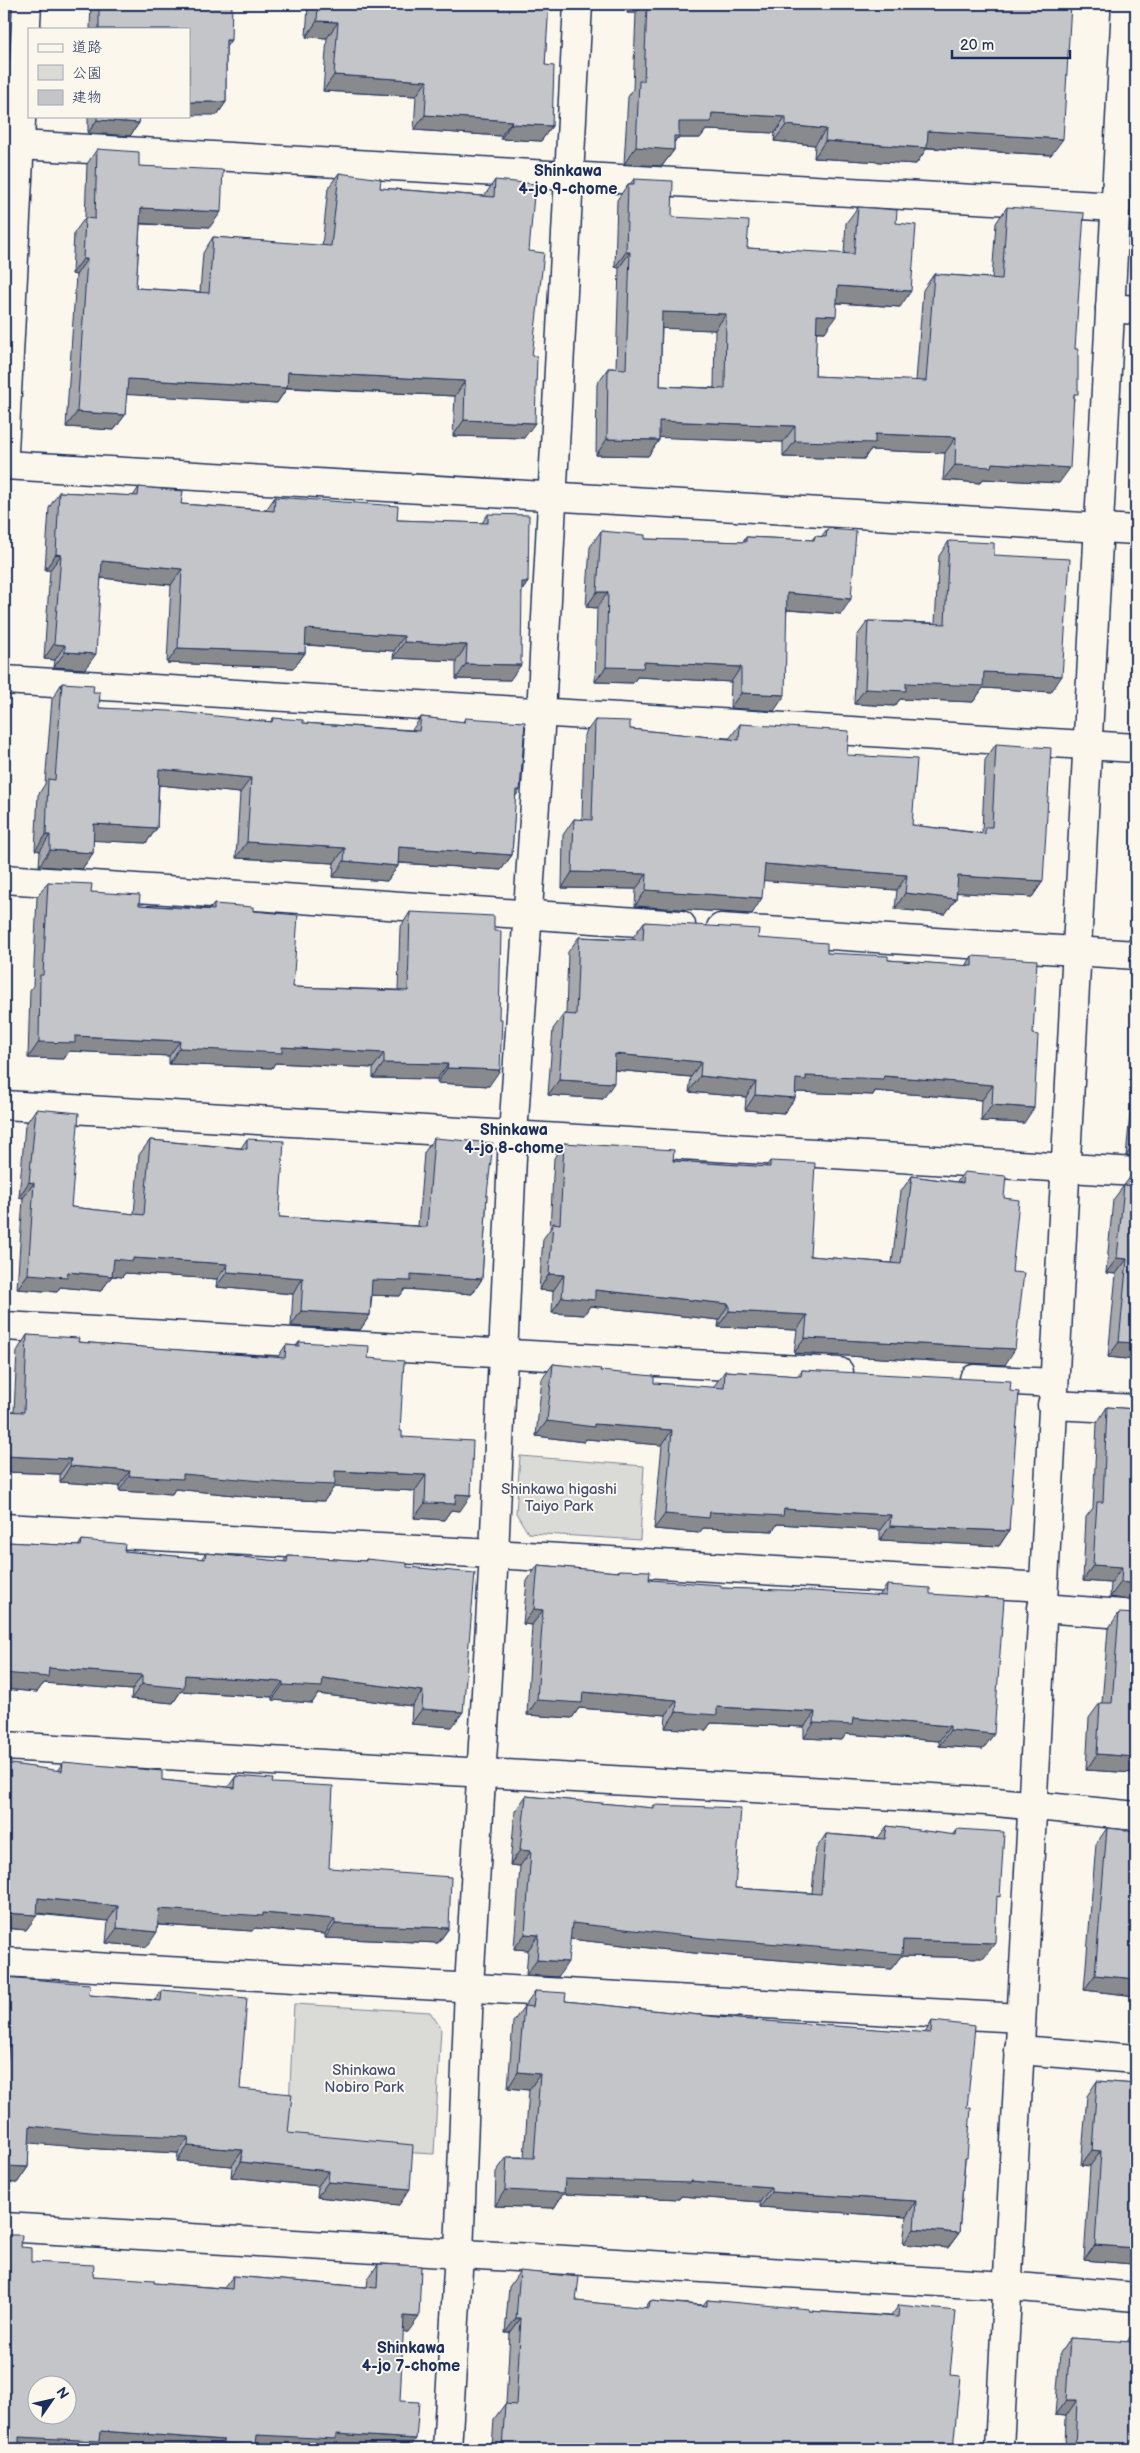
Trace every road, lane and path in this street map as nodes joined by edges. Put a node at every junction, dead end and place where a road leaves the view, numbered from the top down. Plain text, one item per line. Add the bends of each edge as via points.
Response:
1 (27, 4) edge
2 (578, 4) edge
3 (1126, 4) edge
4 (14, 34) edge
5 (1129, 104) edge
6 (20, 145) junction
7 (569, 176) junction
8 (1116, 207) junction
9 (9, 244) edge
10 (1123, 309) edge
11 (4, 451) edge
12 (4, 465) edge
13 (552, 497) junction
14 (1098, 528) junction
15 (1136, 530) edge
16 (4, 680) edge
17 (541, 714) junction
18 (1086, 745) junction
19 (1136, 748) edge
20 (4, 879) edge
21 (529, 916) junction
22 (1075, 951) junction
23 (1136, 955) edge
24 (4, 1105) edge
25 (513, 1135) junction
26 (1064, 1167) junction
27 (1136, 1172) edge
28 (4, 1326) edge
29 (503, 1354) junction
30 (866, 1373) edge
31 (945, 1378) edge
32 (1052, 1394) junction
33 (1136, 1409) edge
34 (4, 1528) edge
35 (494, 1554) junction
36 (1042, 1598) junction
37 (1136, 1614) edge
38 (4, 1746) edge
39 (481, 1773) junction
40 (1031, 1806) junction
41 (1136, 1816) edge
42 (4, 1962) edge
43 (469, 1987) junction
44 (1021, 2018) junction
45 (1019, 2050) junction
46 (1136, 2060) edge
47 (4, 2227) edge
48 (459, 2254) junction
49 (1007, 2286) junction
50 (1136, 2298) edge
51 (447, 2449) edge
52 (999, 2449) edge

1 - 4 street
2 - 7 street
3 - 5 street
4 - 6 street
5 - 8 street
6 - 7 street
6 - 9 street
7 - 8 street
7 - 13 street
8 - 10 street
9 - 11 street
10 - 14 street
12 - 13 street
13 - 14 street
13 - 17 street
14 - 15 street
14 - 18 street
16 - 17 street
17 - 18 street
17 - 21 street
18 - 19 street
18 - 22 street
20 - 21 street
21 - 22 street
21 - 25 street
22 - 23 street
22 - 26 street
24 - 25 street
25 - 26 street
25 - 29 street
26 - 27 street
26 - 32 street
28 - 29 street
29 - 30 street
29 - 35 street
31 - 32 street
32 - 33 street
32 - 36 street
34 - 35 street
35 - 36 street
35 - 39 street
36 - 37 street
36 - 40 street
38 - 39 street
39 - 40 street
39 - 43 street
40 - 41 street
40 - 44 street
42 - 43 street
43 - 44 street
43 - 48 street
44 - 45 street
45 - 46 street
45 - 49 street
47 - 48 street
48 - 49 street
48 - 51 street
49 - 50 street
49 - 52 street

